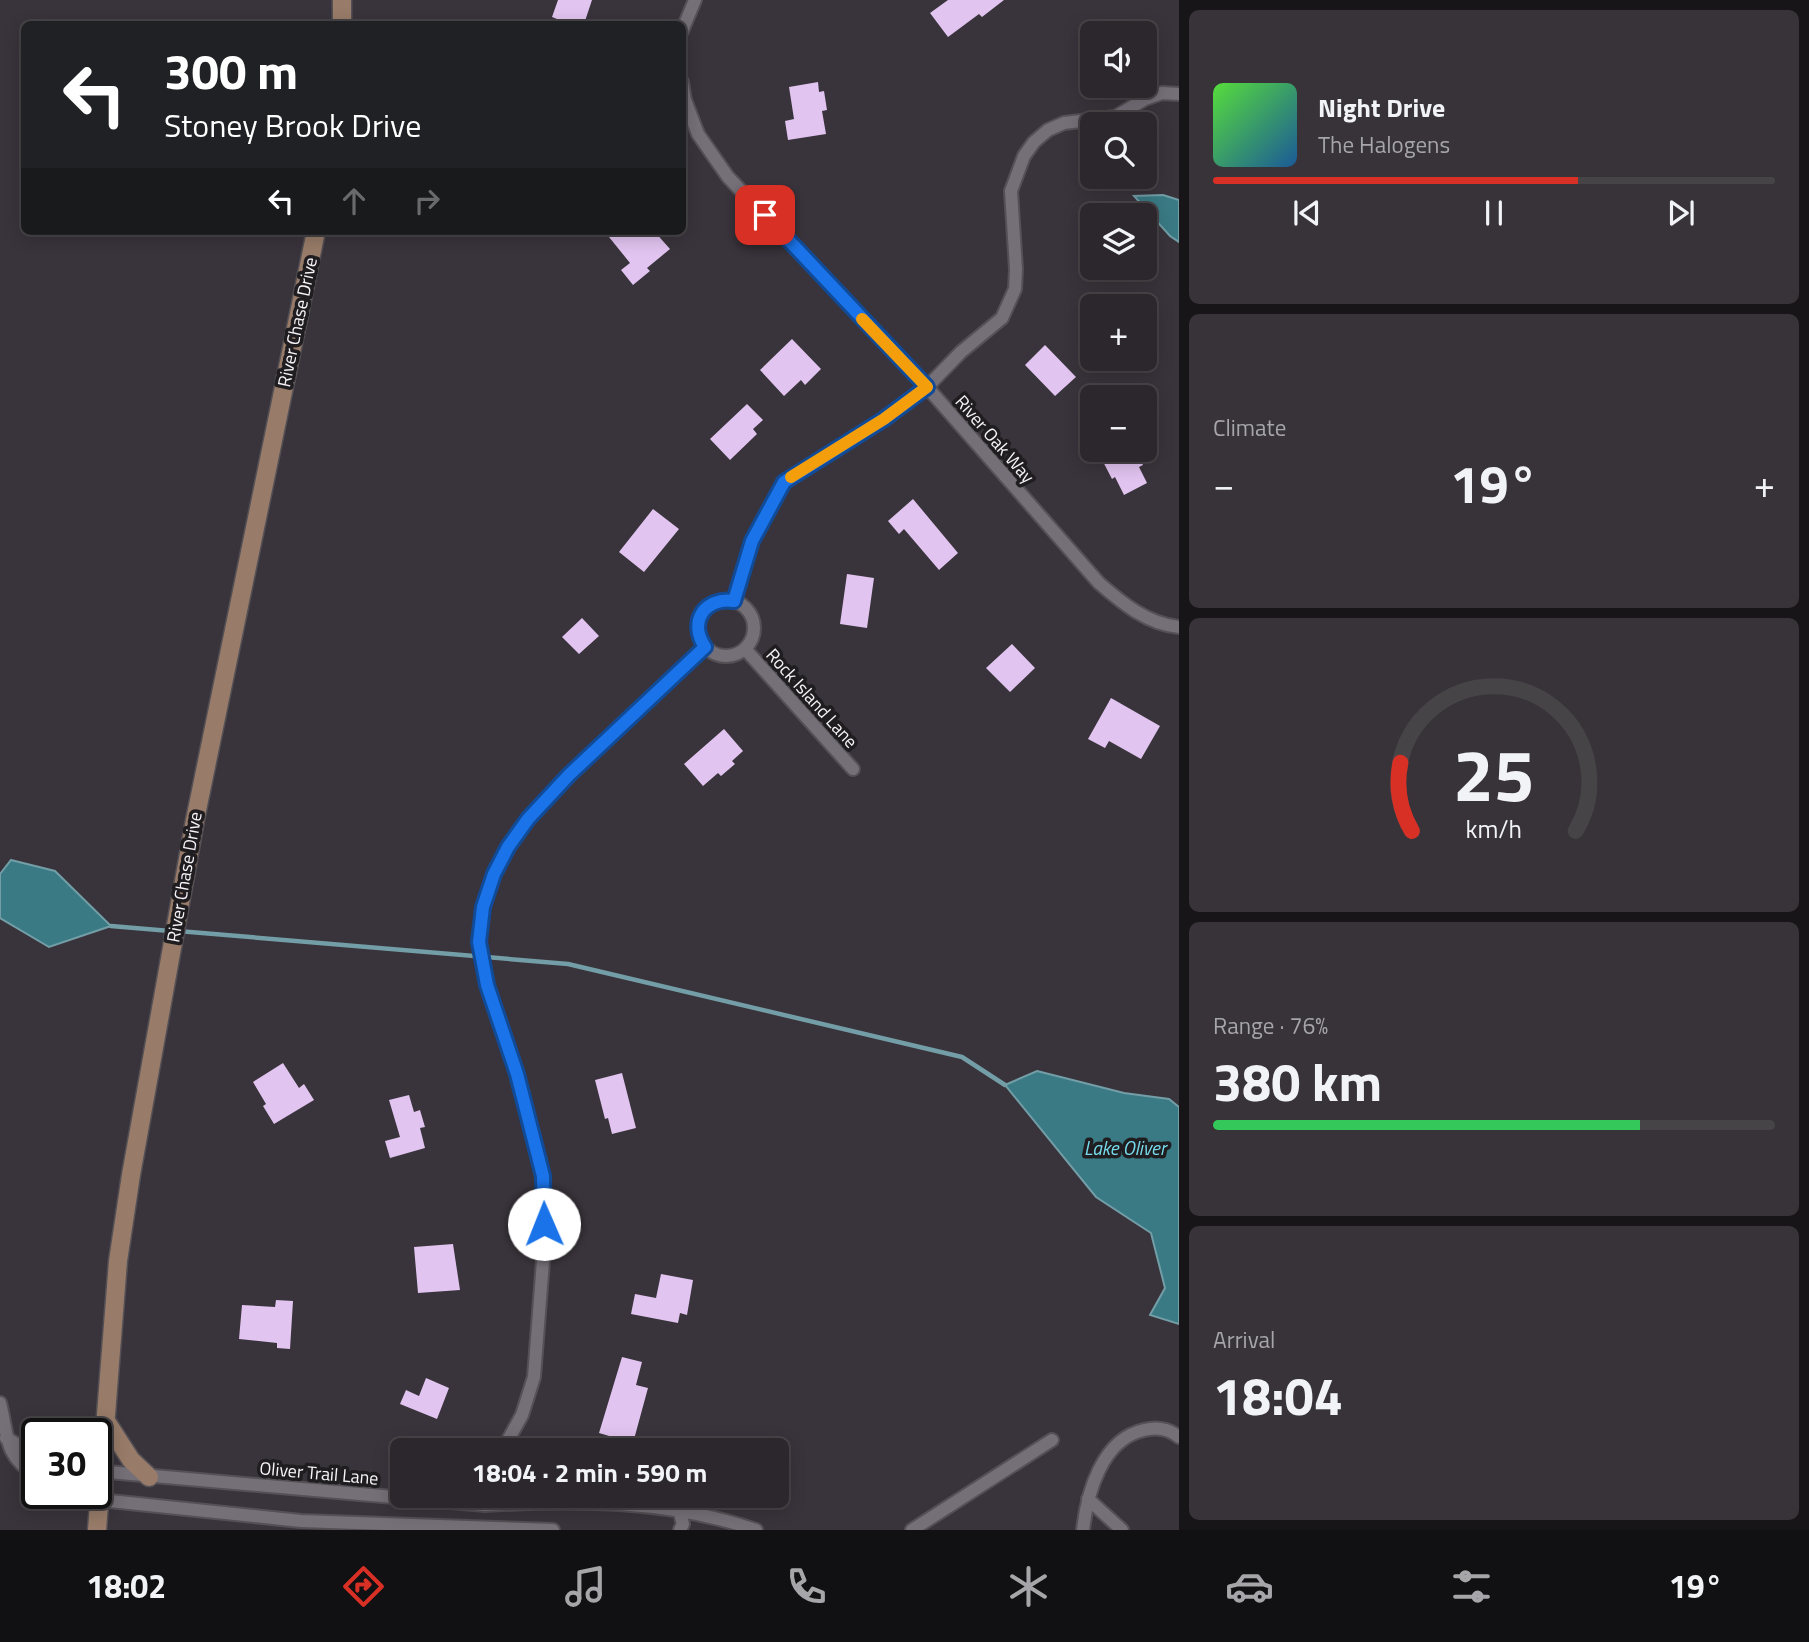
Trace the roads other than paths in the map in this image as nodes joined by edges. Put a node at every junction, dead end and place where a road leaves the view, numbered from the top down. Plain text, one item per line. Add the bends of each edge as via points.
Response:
1 (342, 0) edge
2 (695, 0) edge
3 (342, 21) edge
4 (686, 21) edge
5 (1179, 94) edge
6 (686, 103) edge
7 (315, 235) edge
8 (927, 387) junction
9 (734, 601) junction
10 (1179, 627) edge
11 (705, 647) junction
12 (746, 650) junction
13 (853, 769) dead end
14 (0, 1403) edge
15 (106, 1418) edge
16 (112, 1430) edge
17 (1179, 1437) edge
18 (6, 1438) junction
19 (509, 1438) edge
20 (1052, 1440) dead end
21 (21, 1446) edge
22 (21, 1466) edge
23 (112, 1473) edge
24 (149, 1476) junction
25 (390, 1494) edge
26 (1088, 1499) junction
27 (112, 1501) edge
28 (487, 1508) edge
29 (660, 1508) edge
30 (99, 1509) edge
31 (679, 1510) junction
32 (488, 1527) junction
33 (97, 1530) edge
34 (552, 1530) edge
35 (680, 1530) edge
36 (756, 1530) edge
37 (912, 1530) edge
38 (1083, 1530) edge
39 (1122, 1530) edge

1 - 3 street
2 - 4 street
5 - 8 street via 1161,93 1115,117 1064,123 1034,142 1011,191 1016,269 1014,289 1002,318
6 - 8 street, River Oak Way via 698,134 729,177
7 - 15 street, River Chase Drive via 195,820 131,1175 118,1261
8 - 9 street via 784,482 752,541
8 - 10 street, River Oak Way via 1099,583 1124,605 1154,621
9 - 11 street via 716,601 702,612 698,630
9 - 12 street via 749,610 755,626
11 - 12 street via 720,656
11 - 19 street via 528,819 494,874 483,907 479,942 487,985 517,1074 543,1176 544,1248 534,1377
12 - 13 street, Rock Island Lane
14 - 18 street
16 - 24 street via 131,1460
17 - 26 street via 1157,1427 1133,1433 1113,1448
18 - 21 street
18 - 22 street
20 - 37 street
23 - 24 street, Oliver Trail Lane
24 - 25 street, Oliver Trail Lane
26 - 38 street
26 - 39 street
27 - 32 street via 301,1521
28 - 32 street
29 - 31 street, Oliver Trail Lane
30 - 33 street, River Chase Drive
31 - 35 street
31 - 36 street, Oliver Trail Lane
32 - 34 street

